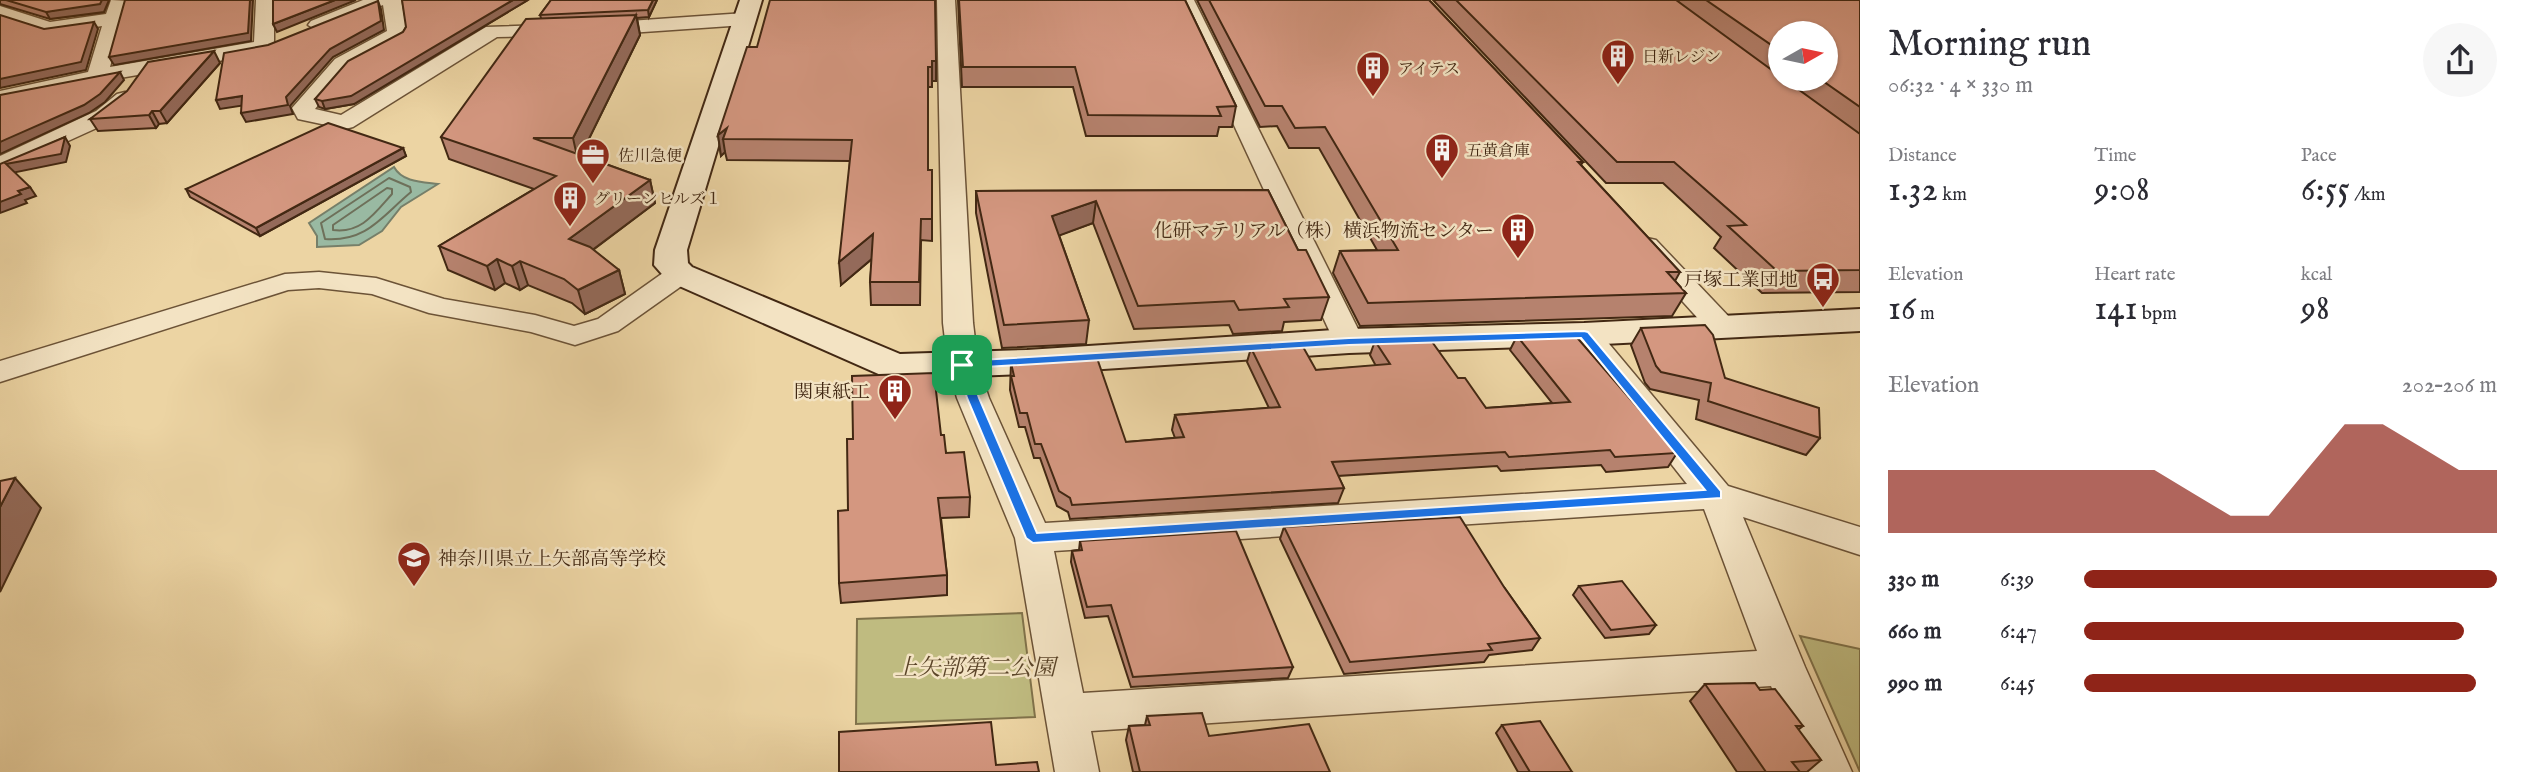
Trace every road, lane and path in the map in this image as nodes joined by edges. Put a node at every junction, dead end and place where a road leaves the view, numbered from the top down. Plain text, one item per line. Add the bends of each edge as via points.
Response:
1 (265, 0) edge
2 (379, 0) edge
3 (392, 0) edge
4 (946, 0) edge
5 (1185, 0) edge
6 (117, 9) edge
7 (748, 9) edge
8 (0, 12) edge
9 (264, 47) junction
10 (145, 68) junction
11 (97, 76) junction
12 (0, 97) edge
13 (0, 164) edge
14 (1627, 225) edge
15 (680, 274) junction
16 (1860, 320) edge
17 (1722, 327) junction
18 (1584, 334) junction
19 (1349, 341) junction
20 (962, 365) junction
21 (0, 372) edge
22 (1716, 495) junction
23 (1033, 538) junction
24 (1860, 541) edge
25 (1784, 667) junction
26 (1065, 713) junction
27 (1077, 772) edge
28 (1830, 772) edge

1 - 9 street
2 - 9 street
3 - 7 street via 397,33 342,63 303,108 306,114 345,122 494,31 600,29
4 - 20 street
5 - 19 street
6 - 8 street via 49,28
6 - 11 street
7 - 15 street via 671,250 671,265
9 - 10 street
10 - 11 street
10 - 13 street via 133,92 104,116
11 - 12 street
14 - 17 street
15 - 20 street via 897,367
15 - 21 street via 608,325 575,336 439,307 376,286 285,282
16 - 17 street
17 - 18 street
18 - 19 street
18 - 22 street
19 - 20 street
20 - 23 street
22 - 23 street
22 - 24 street
22 - 25 street
23 - 26 street
25 - 26 street
25 - 28 street
26 - 27 street

